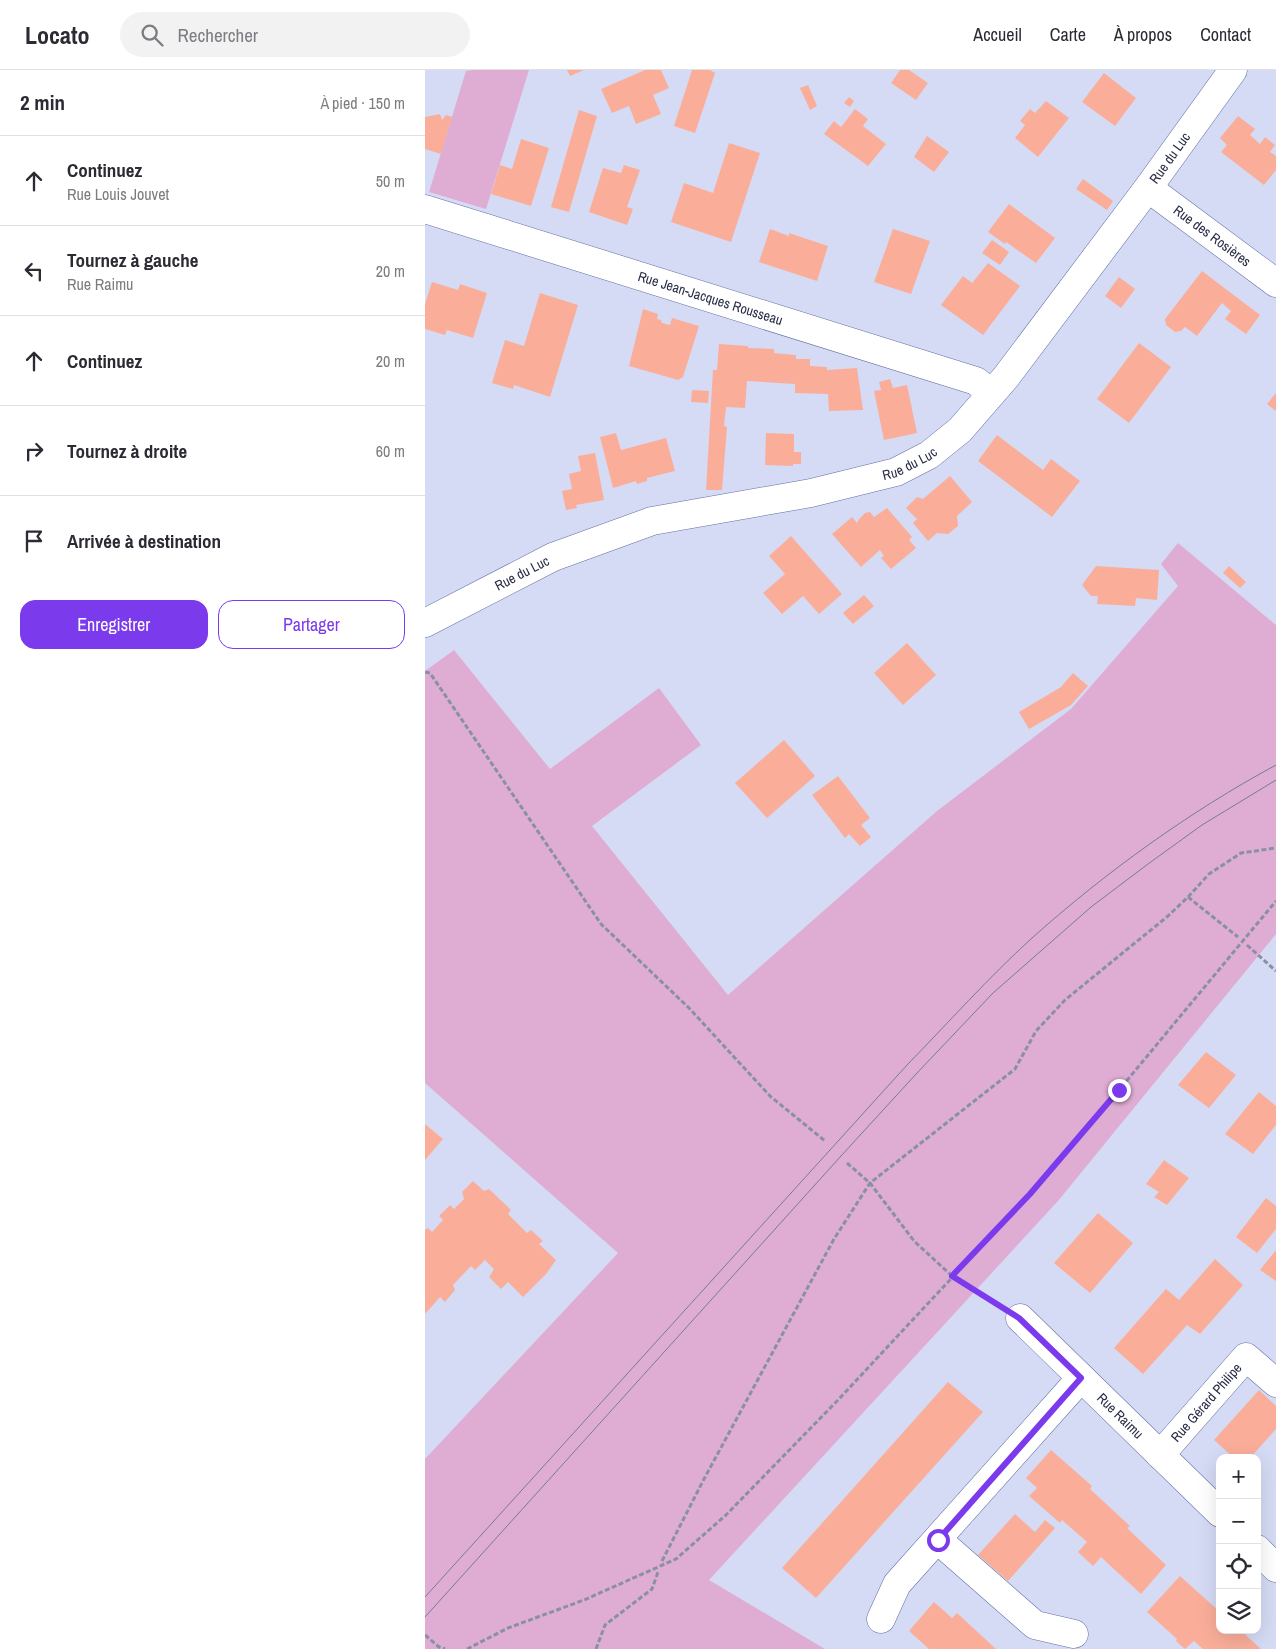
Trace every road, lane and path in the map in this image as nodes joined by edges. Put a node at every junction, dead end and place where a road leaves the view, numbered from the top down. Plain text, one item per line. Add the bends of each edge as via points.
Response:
1 (1233, 70) edge
2 (1148, 188) junction
3 (425, 209) edge
4 (1276, 283) edge
5 (991, 393) junction
6 (425, 623) edge
7 (425, 672) edge
8 (1276, 848) edge
9 (1188, 897) junction
10 (1276, 901) edge
11 (1238, 937) dead end
12 (1247, 945) dead end
13 (1276, 970) edge
14 (825, 1141) dead end
15 (847, 1163) dead end
16 (870, 1183) junction
17 (952, 1276) junction
18 (1019, 1318) joint
19 (1081, 1378) junction
20 (1276, 1384) edge
21 (1160, 1455) junction
22 (1216, 1509) edge
23 (938, 1540) junction
24 (1261, 1554) edge
25 (662, 1562) dead end
26 (1276, 1568) edge
27 (658, 1572) dead end
28 (881, 1619) dead end
29 (1074, 1634) dead end
30 (425, 1635) edge
31 (445, 1649) edge
32 (467, 1649) edge
33 (596, 1649) edge

1 - 2 street, Rue du Luc
2 - 4 street, Rue des Rosières
2 - 5 street, Rue du Luc via 1006,378
3 - 5 street, Rue Jean-Jacques Rousseau via 976,381
5 - 6 street, Rue du Luc via 960,430 929,455 896,472 811,493 652,520 553,557
7 - 14 path via 430,673 601,924 689,1008 770,1096
8 - 9 path via 1241,853 1209,874
9 - 11 path
9 - 16 path via 1065,1000 1036,1031 1015,1069
10 - 17 path via 1030,1194
12 - 13 path
15 - 16 path
16 - 17 path via 914,1241
16 - 25 path via 833,1240
17 - 18 path
17 - 32 path via 810,1429 726,1514 675,1559 584,1600 508,1628
18 - 19 street, Rue Raimu
19 - 21 street, Rue Raimu
19 - 23 street
20 - 21 street, Rue Gérard Philipe via 1247,1356
21 - 22 street, Rue Raimu
23 - 28 street via 897,1584
23 - 29 street via 1035,1625
24 - 26 street
27 - 33 path via 652,1589 605,1626
30 - 31 path

